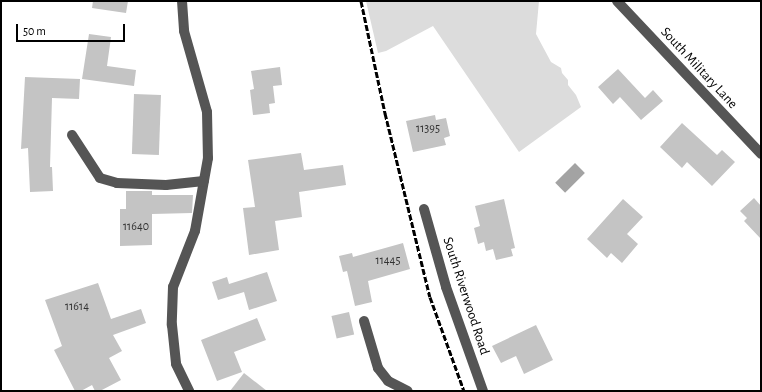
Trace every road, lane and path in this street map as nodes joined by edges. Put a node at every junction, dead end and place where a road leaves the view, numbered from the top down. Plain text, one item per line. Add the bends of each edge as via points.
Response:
1 (182, 1) edge
2 (617, 1) edge
3 (72, 135) dead end
4 (761, 154) edge
5 (204, 181) junction
6 (424, 209) dead end
7 (364, 321) dead end
8 (189, 391) edge
9 (408, 391) edge
10 (483, 391) edge

1 - 5 street via 184,31 207,112 208,158
2 - 4 street, South Military Lane
3 - 5 street via 100,178 117,183 166,185
5 - 8 street via 195,231 173,287 172,325 176,364
6 - 10 street, South Riverwood Road via 446,287
7 - 9 street via 378,368 388,381

